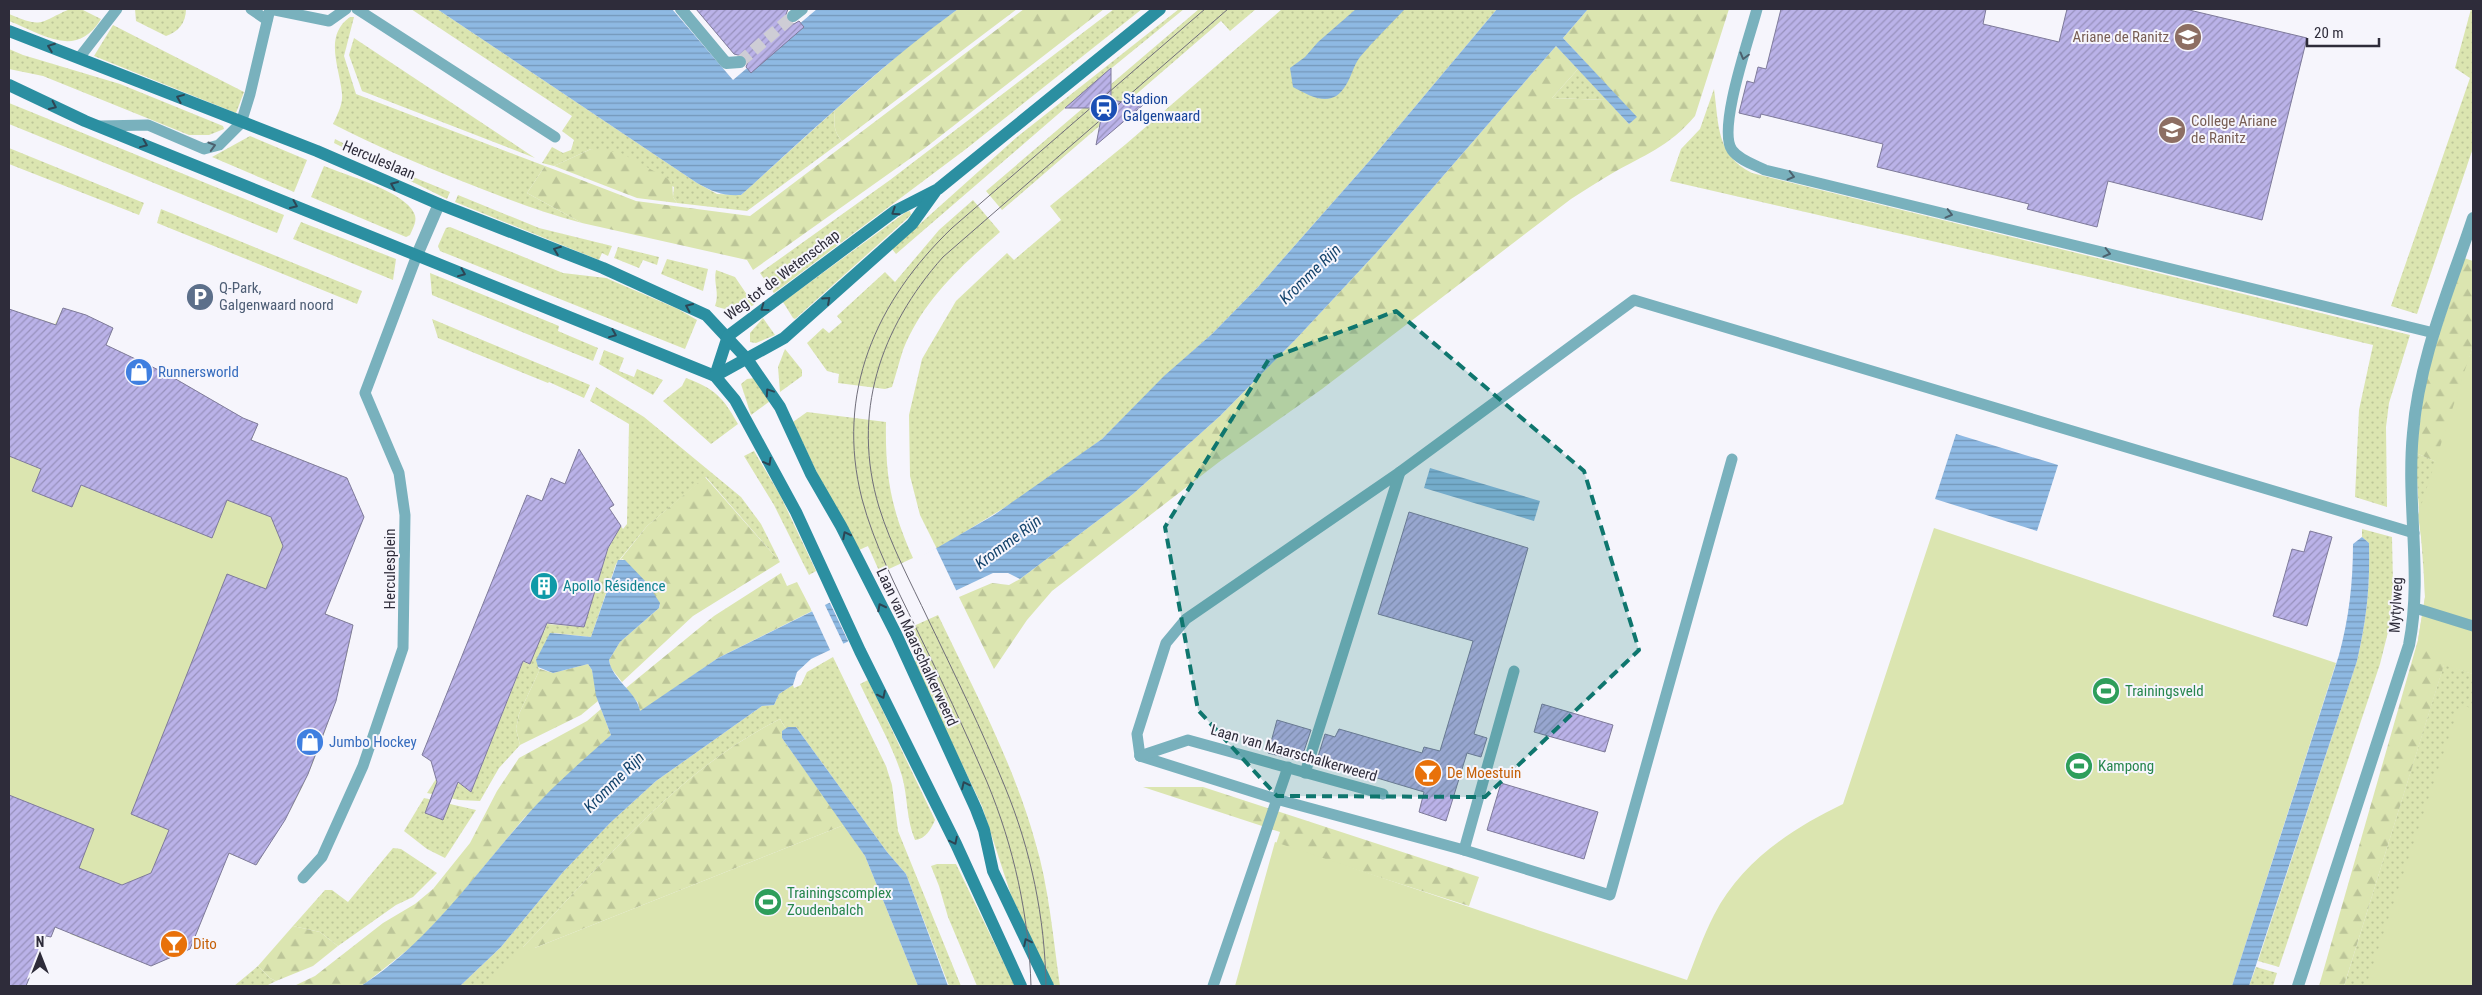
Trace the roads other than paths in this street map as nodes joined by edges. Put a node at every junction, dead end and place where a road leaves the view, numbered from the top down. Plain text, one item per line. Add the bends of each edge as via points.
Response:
1 (117, 9) edge
2 (251, 9) edge
3 (346, 9) edge
4 (357, 9) edge
5 (681, 9) edge
6 (1160, 9) edge
7 (1757, 9) edge
8 (269, 13) edge
9 (9, 31) edge
10 (79, 58) junction
11 (740, 62) dead end
12 (9, 86) edge
13 (241, 123) junction
14 (98, 126) junction
15 (555, 137) dead end
16 (938, 188) junction
17 (439, 204) junction
18 (2473, 218) edge
19 (417, 255) junction
20 (2434, 333) junction
21 (728, 336) junction
22 (747, 359) junction
23 (715, 376) junction
24 (1732, 459) dead end
25 (1400, 472) junction
26 (2414, 534) junction
27 (2415, 608) junction
28 (2473, 626) edge
29 (1514, 671) dead end
30 (1140, 756) junction
31 (1288, 767) junction
32 (1305, 772) junction
33 (1383, 794) dead end
34 (1276, 799) junction
35 (1464, 850) junction
36 (303, 878) dead end
37 (1021, 986) edge
38 (1048, 986) edge
39 (1213, 986) edge
40 (2298, 986) edge

1 - 10 lane
2 - 8 lane
3 - 8 lane via 329,21
4 - 15 lane
5 - 11 street via 726,62
6 - 16 main road, Weg tot de Wetenschap
7 -> 20 lane via 1728,113 1728,138 1732,150 1744,160 1765,170
8 - 13 lane
10 -> 9 main road, Herculeslaan
13 -> 10 main road, Herculeslaan
12 -> 14 main road
14 -> 13 lane via 148,125 204,149 219,145
17 -> 13 main road, Herculeslaan via 317,151
14 -> 19 main road
16 -> 21 main road, Weg tot de Wetenschap via 895,212
22 -> 16 main road, Weg tot de Wetenschap via 784,338 912,224
17 - 19 street
21 -> 17 main road, Herculeslaan via 706,314 603,268
18 - 20 street, Mytylweg
19 -> 23 main road
19 - 36 lane, Herculesplein via 365,393 399,473 405,515 403,648 363,766 322,858
20 - 26 street, Mytylweg via 2419,386 2413,434
21 - 22 main road, Laan van Maarschalkerweerd
21 - 23 main road, Weg tot de Wetenschap
22 - 23 main road, Weg tot de Wetenschap
38 -> 22 main road, Laan van Maarschalkerweerd via 993,871 976,809 896,634 841,526 810,474 780,407
23 -> 37 main road via 735,400 796,512
24 - 35 lane via 1610,895
25 - 26 lane via 1634,300
25 - 30 lane via 1186,619 1166,642 1137,734
25 - 32 lane
26 - 27 street, Mytylweg
27 - 28 lane
27 - 40 street, Mytylweg via 2409,645
29 - 35 lane
30 - 31 lane, Laan van Maarschalkerweerd via 1188,740
30 - 34 lane
31 - 32 lane, Laan van Maarschalkerweerd
31 - 34 lane
32 - 33 lane, Laan van Maarschalkerweerd
34 - 35 lane
34 - 39 lane

